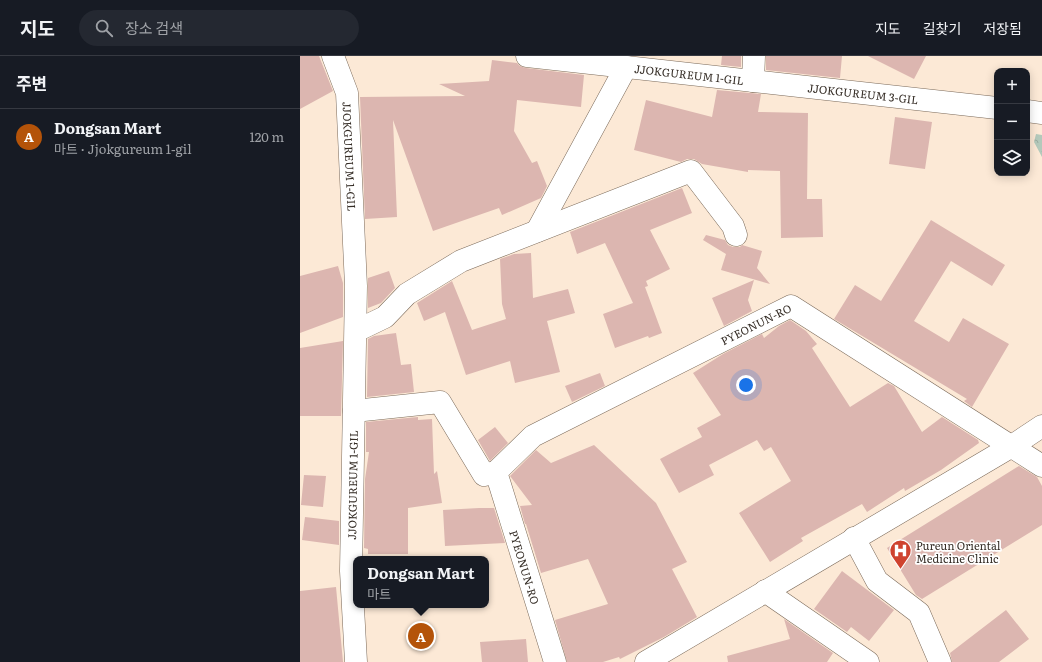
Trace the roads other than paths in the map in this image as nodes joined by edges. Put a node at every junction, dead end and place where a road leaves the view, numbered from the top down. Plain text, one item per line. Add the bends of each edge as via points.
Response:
1 (333, 56) edge
2 (526, 56) edge
3 (754, 56) edge
4 (626, 67) junction
5 (753, 81) junction
6 (994, 108) edge
7 (1030, 111) edge
8 (1042, 113) edge
9 (537, 231) junction
10 (736, 235) dead end
11 (356, 331) junction
12 (354, 411) junction
13 (1042, 426) edge
14 (1012, 446) junction
15 (1042, 466) edge
16 (496, 472) junction
17 (854, 538) junction
18 (765, 591) junction
19 (353, 607) edge
20 (353, 608) edge
21 (356, 662) edge
22 (555, 662) edge
23 (646, 662) edge
24 (868, 662) edge
25 (940, 662) edge

1 - 11 street, JJOKGUREUM 1-GIL via 347,93
2 - 4 street, JJOKGUREUM 1-GIL
3 - 5 street
4 - 5 street, JJOKGUREUM 1-GIL
4 - 9 street, JJOKGUREUM 1-GIL
5 - 6 street, JJOKGUREUM 3-GIL
7 - 8 street
9 - 10 street via 691,171 733,226
9 - 11 street via 460,261 407,294 385,317
11 - 12 street, JJOKGUREUM 1-GIL
12 - 16 street via 440,402 484,475
12 - 19 street, JJOKGUREUM 1-GIL via 351,571
13 - 14 street
14 - 15 street, PYEONUN-RO
14 - 16 street, PYEONUN-RO via 791,306 533,436
14 - 17 street
16 - 22 street, PYEONUN-RO
17 - 18 street
17 - 25 street via 877,580 918,613
18 - 23 street
18 - 24 street
20 - 21 street, JJOKGUREUM 1-GIL

